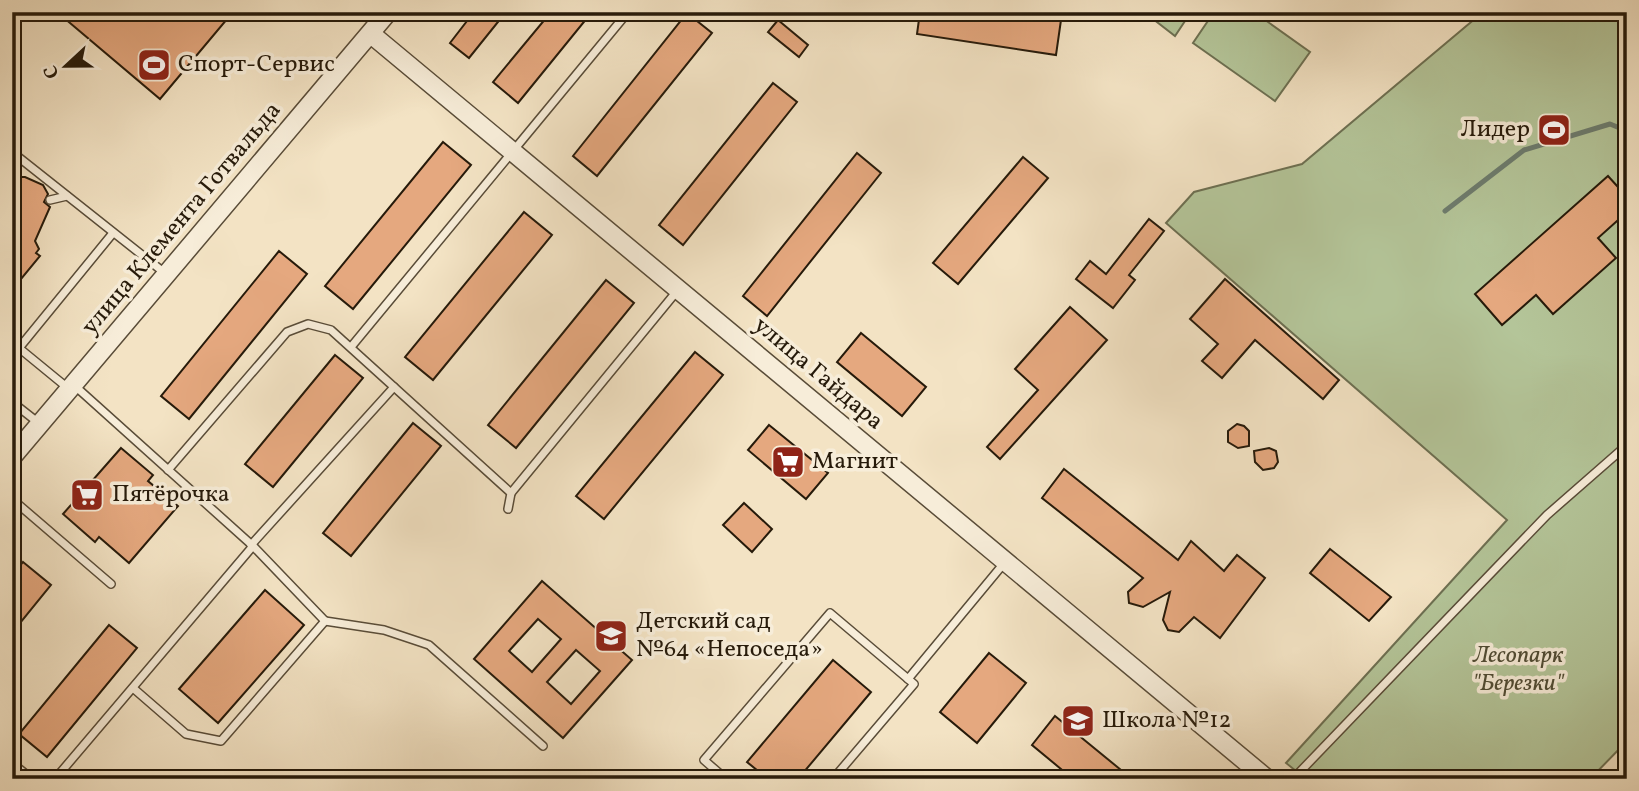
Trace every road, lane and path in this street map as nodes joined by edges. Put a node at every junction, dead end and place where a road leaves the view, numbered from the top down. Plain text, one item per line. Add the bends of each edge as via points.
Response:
1 (388, 12) edge
2 (628, 12) edge
3 (371, 34) junction
4 (12, 152) edge
5 (512, 152) junction
6 (67, 196) junction
7 (50, 200) dead end
8 (113, 233) junction
9 (167, 275) junction
10 (678, 289) junction
11 (351, 348) junction
12 (394, 387) junction
13 (72, 388) junction
14 (12, 402) edge
15 (41, 424) junction
16 (1627, 445) edge
17 (12, 457) edge
18 (168, 470) junction
19 (510, 493) junction
20 (12, 499) edge
21 (508, 509) dead end
22 (252, 546) junction
23 (1005, 561) junction
24 (111, 584) dead end
25 (325, 621) junction
26 (908, 679) junction
27 (133, 688) junction
28 (543, 746) dead end
29 (12, 763) edge
30 (32, 779) edge
31 (55, 779) edge
32 (726, 779) edge
33 (833, 779) edge
34 (1267, 779) edge
35 (1293, 779) edge

1 - 3 street, улица Клемента Готвальда
2 - 5 lane
3 - 5 street, улица Гайдара
3 - 9 street, улица Клемента Готвальда
4 - 6 lane
5 - 10 street, улица Гайдара
5 - 11 lane
6 - 7 lane
6 - 8 lane
8 - 9 lane
8 - 13 lane via 19,348
9 - 13 street, улица Клемента Готвальда
10 - 19 lane
10 - 23 street, улица Гайдара
11 - 12 lane
11 - 18 lane via 331,330 308,324 287,332
12 - 19 lane
12 - 22 lane
13 - 15 street, улица Клемента Готвальда
13 - 18 lane
14 - 15 lane
15 - 17 street, улица Клемента Готвальда
16 - 35 lane via 1546,515
18 - 22 lane
19 - 21 lane
20 - 24 lane
22 - 25 lane
22 - 27 lane
23 - 26 lane
23 - 34 street, улица Гайдара
25 - 27 lane via 221,741 186,734
25 - 28 lane via 384,630 429,645
26 - 32 lane via 830,613 704,760
26 - 33 lane via 914,684
27 - 31 lane
29 - 30 lane

